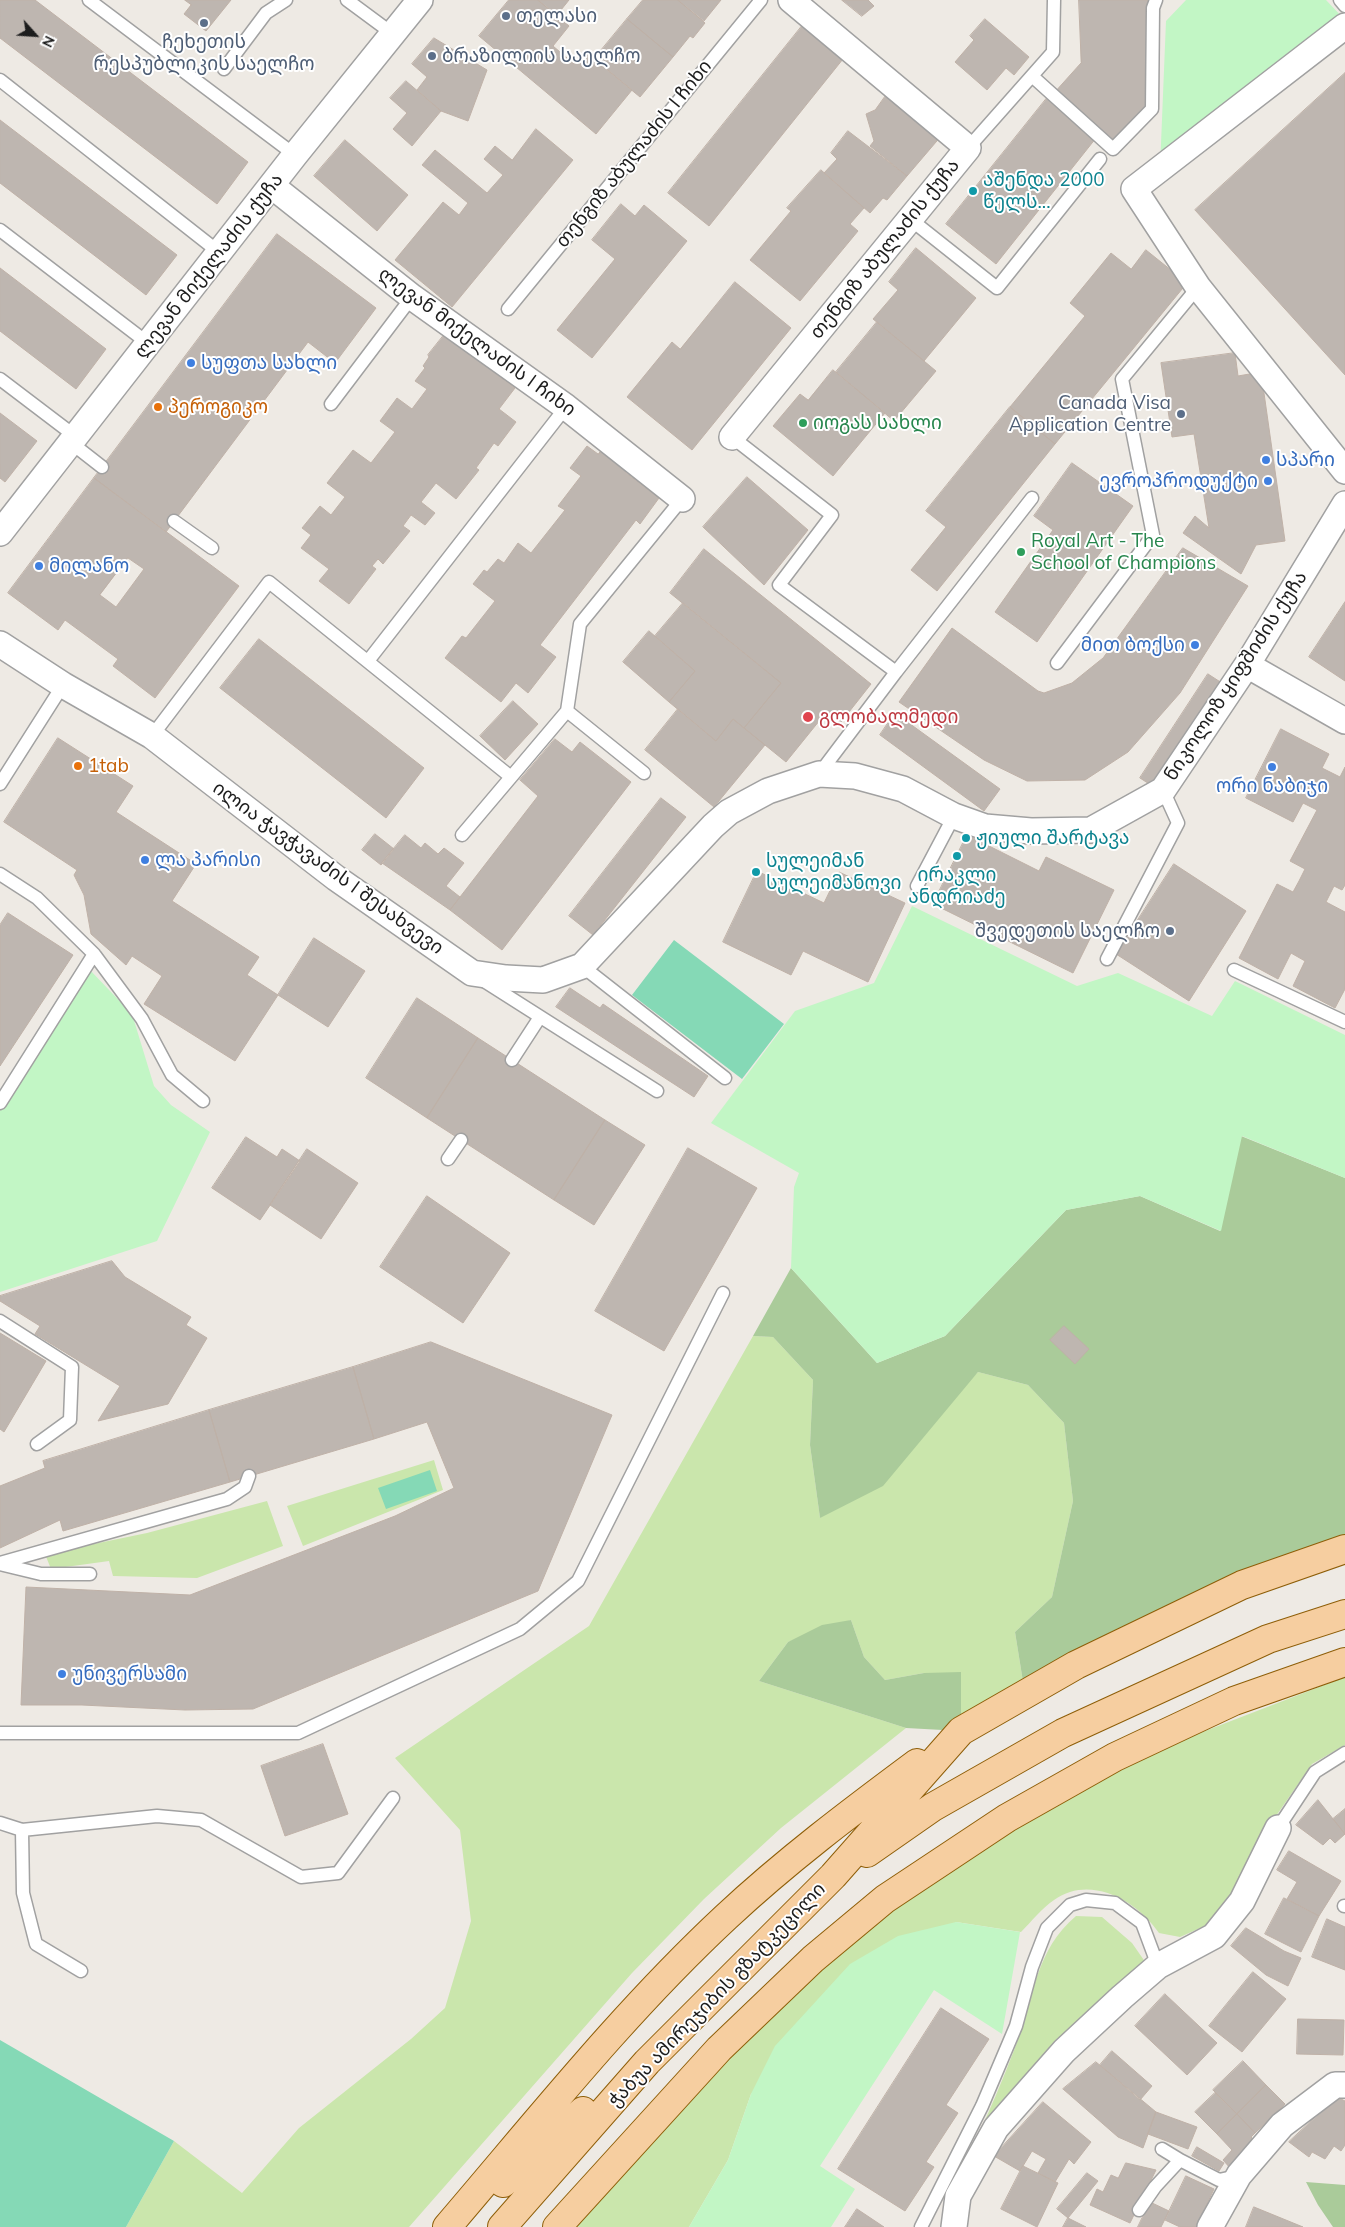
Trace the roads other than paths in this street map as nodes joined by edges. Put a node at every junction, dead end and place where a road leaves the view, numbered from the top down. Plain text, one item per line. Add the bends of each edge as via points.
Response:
1 (89, 0) edge
2 (286, 0) edge
3 (347, 0) edge
4 (419, 0) edge
5 (761, 0) edge
6 (791, 0) edge
7 (1054, 0) edge
8 (1156, 0) edge
9 (1340, 0) edge
10 (1345, 6) edge
11 (1345, 26) edge
12 (393, 34) junction
13 (224, 69) dead end
14 (1032, 76) junction
15 (0, 80) edge
16 (968, 148) junction
17 (295, 155) junction
18 (1100, 159) dead end
19 (272, 186) junction
20 (910, 219) junction
21 (0, 230) edge
22 (220, 253) junction
23 (1198, 288) junction
24 (412, 297) junction
25 (508, 309) dead end
26 (149, 344) junction
27 (0, 379) edge
28 (331, 404) dead end
29 (566, 407) junction
30 (732, 437) joint
31 (73, 440) junction
32 (102, 467) dead end
33 (1345, 471) edge
34 (1032, 498) dead end
35 (682, 499) joint
36 (1345, 504) edge
37 (174, 521) dead end
38 (0, 533) edge
39 (212, 548) dead end
40 (0, 644) edge
41 (368, 661) junction
42 (1057, 663) dead end
43 (1247, 665) junction
44 (896, 672) junction
45 (63, 685) junction
46 (567, 711) junction
47 (1345, 722) edge
48 (152, 736) junction
49 (644, 773) dead end
50 (819, 774) junction
51 (511, 777) junction
52 (1, 781) edge
53 (1162, 790) junction
54 (954, 816) junction
55 (462, 835) dead end
56 (1, 877) edge
57 (917, 886) dead end
58 (94, 954) junction
59 (1108, 959) dead end
60 (582, 966) junction
61 (1234, 970) dead end
62 (472, 973) junction
63 (540, 1017) junction
64 (1345, 1022) edge
65 (512, 1060) dead end
66 (725, 1078) dead end
67 (657, 1091) dead end
68 (203, 1101) dead end
69 (0, 1103) edge
70 (461, 1140) dead end
71 (448, 1159) dead end
72 (723, 1293) dead end
73 (0, 1321) edge
74 (37, 1444) dead end
75 (249, 1476) dead end
76 (1345, 1549) edge
77 (0, 1563) edge
78 (90, 1574) dead end
79 (1345, 1614) edge
80 (1345, 1662) edge
81 (961, 1730) junction
82 (0, 1733) edge
83 (1345, 1753) edge
84 (393, 1798) dead end
85 (0, 1822) edge
86 (1278, 1828) joint
87 (22, 1830) junction
88 (833, 1876) junction
89 (1158, 1966) junction
90 (80, 1971) dead end
91 (647, 2062) junction
92 (1345, 2085) edge
93 (1162, 2149) dead end
94 (1180, 2160) junction
95 (1239, 2175) junction
96 (1140, 2210) dead end
97 (564, 2220) edge
98 (448, 2227) edge
99 (502, 2227) edge
100 (921, 2227) edge
101 (954, 2227) edge
102 (1210, 2227) edge

1 - 17 lane
2 - 13 lane via 266,13
3 - 12 lane
4 - 12 street, ლევან მიქელაძის ქუჩა
5 - 25 lane, თენგიზ აბულაძის I ჩიხი
6 - 16 street, თენგიზ აბულაძის ქუჩა
7 - 14 lane via 1053,52
8 - 14 lane via 1153,8 1152,109 1113,149
9 - 10 lane
11 - 23 street via 1134,189
12 - 17 street, ლევან მიქელაძის ქუჩა
14 - 16 lane
15 - 22 lane
16 - 20 street, თენგიზ აბულაძის ქუჩა
17 - 19 street, ლევან მიქელაძის ქუჩა
18 - 20 lane via 996,288
19 - 22 street, ლევან მიქელაძის ქუჩა
19 - 24 street, ლევან მიქელაძის I ჩიხი
20 - 30 street, თენგიზ აბულაძის ქუჩა
21 - 26 lane
22 - 26 street, ლევან მიქელაძის ქუჩა
23 - 33 street
23 - 42 lane via 1122,380 1153,535
24 - 28 lane
24 - 29 street, ლევან მიქელაძის I ჩიხი
26 - 31 street, ლევან მიქელაძის ქუჩა
27 - 31 lane
29 - 35 street, ლევან მიქელაძის I ჩიხი
29 - 41 lane
30 - 44 lane via 832,516 779,585
31 - 32 lane
31 - 38 street, ლევან მიქელაძის ქუჩა
34 - 44 lane
35 - 46 lane via 580,624
36 - 43 street, ნიკოლოზ ყიფშიძის ქუჩა
37 - 39 lane
40 - 45 street, ილია ჭავჭავაძის I შესახვევი
41 - 48 lane via 269,582
41 - 51 lane
43 - 47 street
43 - 53 street, ნიკოლოზ ყიფშიძის ქუჩა
44 - 50 lane
45 - 48 street, ილია ჭავჭავაძის I შესახვევი
45 - 52 lane
46 - 49 lane
46 - 51 lane
48 - 62 street, ილია ჭავჭავაძის I შესახვევი via 336,878
50 - 54 street, ნიკოლოზ ყიფშიძის ქუჩა via 855,776 903,789
50 - 60 street, ნიკოლოზ ყიფშიძის ქუჩა via 768,791 729,812
51 - 55 lane
53 - 54 street, ნიკოლოზ ყიფშიძის ქუჩა via 1091,830 1031,831 985,827
53 - 59 lane via 1178,823
54 - 57 lane
56 - 58 lane via 37,898
58 - 68 lane via 142,1019 172,1075
58 - 69 lane
60 - 62 street, ნიკოლოზ ყიფშიძის ქუჩა via 543,980
60 - 66 lane
61 - 64 lane
62 - 63 lane, ილია ჭავჭავაძის I შესახვევი
63 - 65 lane
63 - 67 lane, ილია ჭავჭავაძის I შესახვევი
70 - 71 lane
72 - 82 lane via 578,1582 520,1629 298,1733
73 - 74 lane via 72,1367 70,1420
75 - 77 lane via 245,1487 227,1499
76 - 81 main road, ჭაბუა ამირეჯიბის გზატკეცილი via 1233,1589 1076,1666
77 - 78 lane via 41,1574
79 - 88 main road, ჭაბუა ამირეჯიბის გზატკეცილი via 1268,1639 1063,1733 933,1807
80 - 97 main road, ჭაბუა ამირეჯიბის გზატკეცილი via 1234,1701 1115,1757 1007,1818 885,1899 813,1959 719,2049
81 - 88 main road, ჭაბუა ამირეჯიბის გზატკეცილი
81 - 98 main road via 808,1844 726,1917 658,1985
83 - 86 lane via 1315,1772
84 - 87 lane via 338,1874 301,1877 201,1820 157,1816
85 - 87 lane
86 - 89 street via 1242,1900 1214,1936
87 - 90 lane via 24,1893 36,1944
88 - 91 main road, ჭაბუა ამირეჯიბის გზატკეცილი
89 - 100 lane via 1142,1923 1115,1903 1086,1900 1070,1906 1048,1928 1032,1967 1016,2026 982,2106
89 - 101 street via 1064,2051 996,2128 958,2196
91 - 98 main road via 612,2085 547,2145
91 - 99 main road, ჭაბუა ამირეჯიბის გზატკეცილი
92 - 95 street via 1335,2085 1282,2125
93 - 94 lane
94 - 95 lane via 1219,2180
94 - 96 lane via 1155,2187
95 - 102 street

